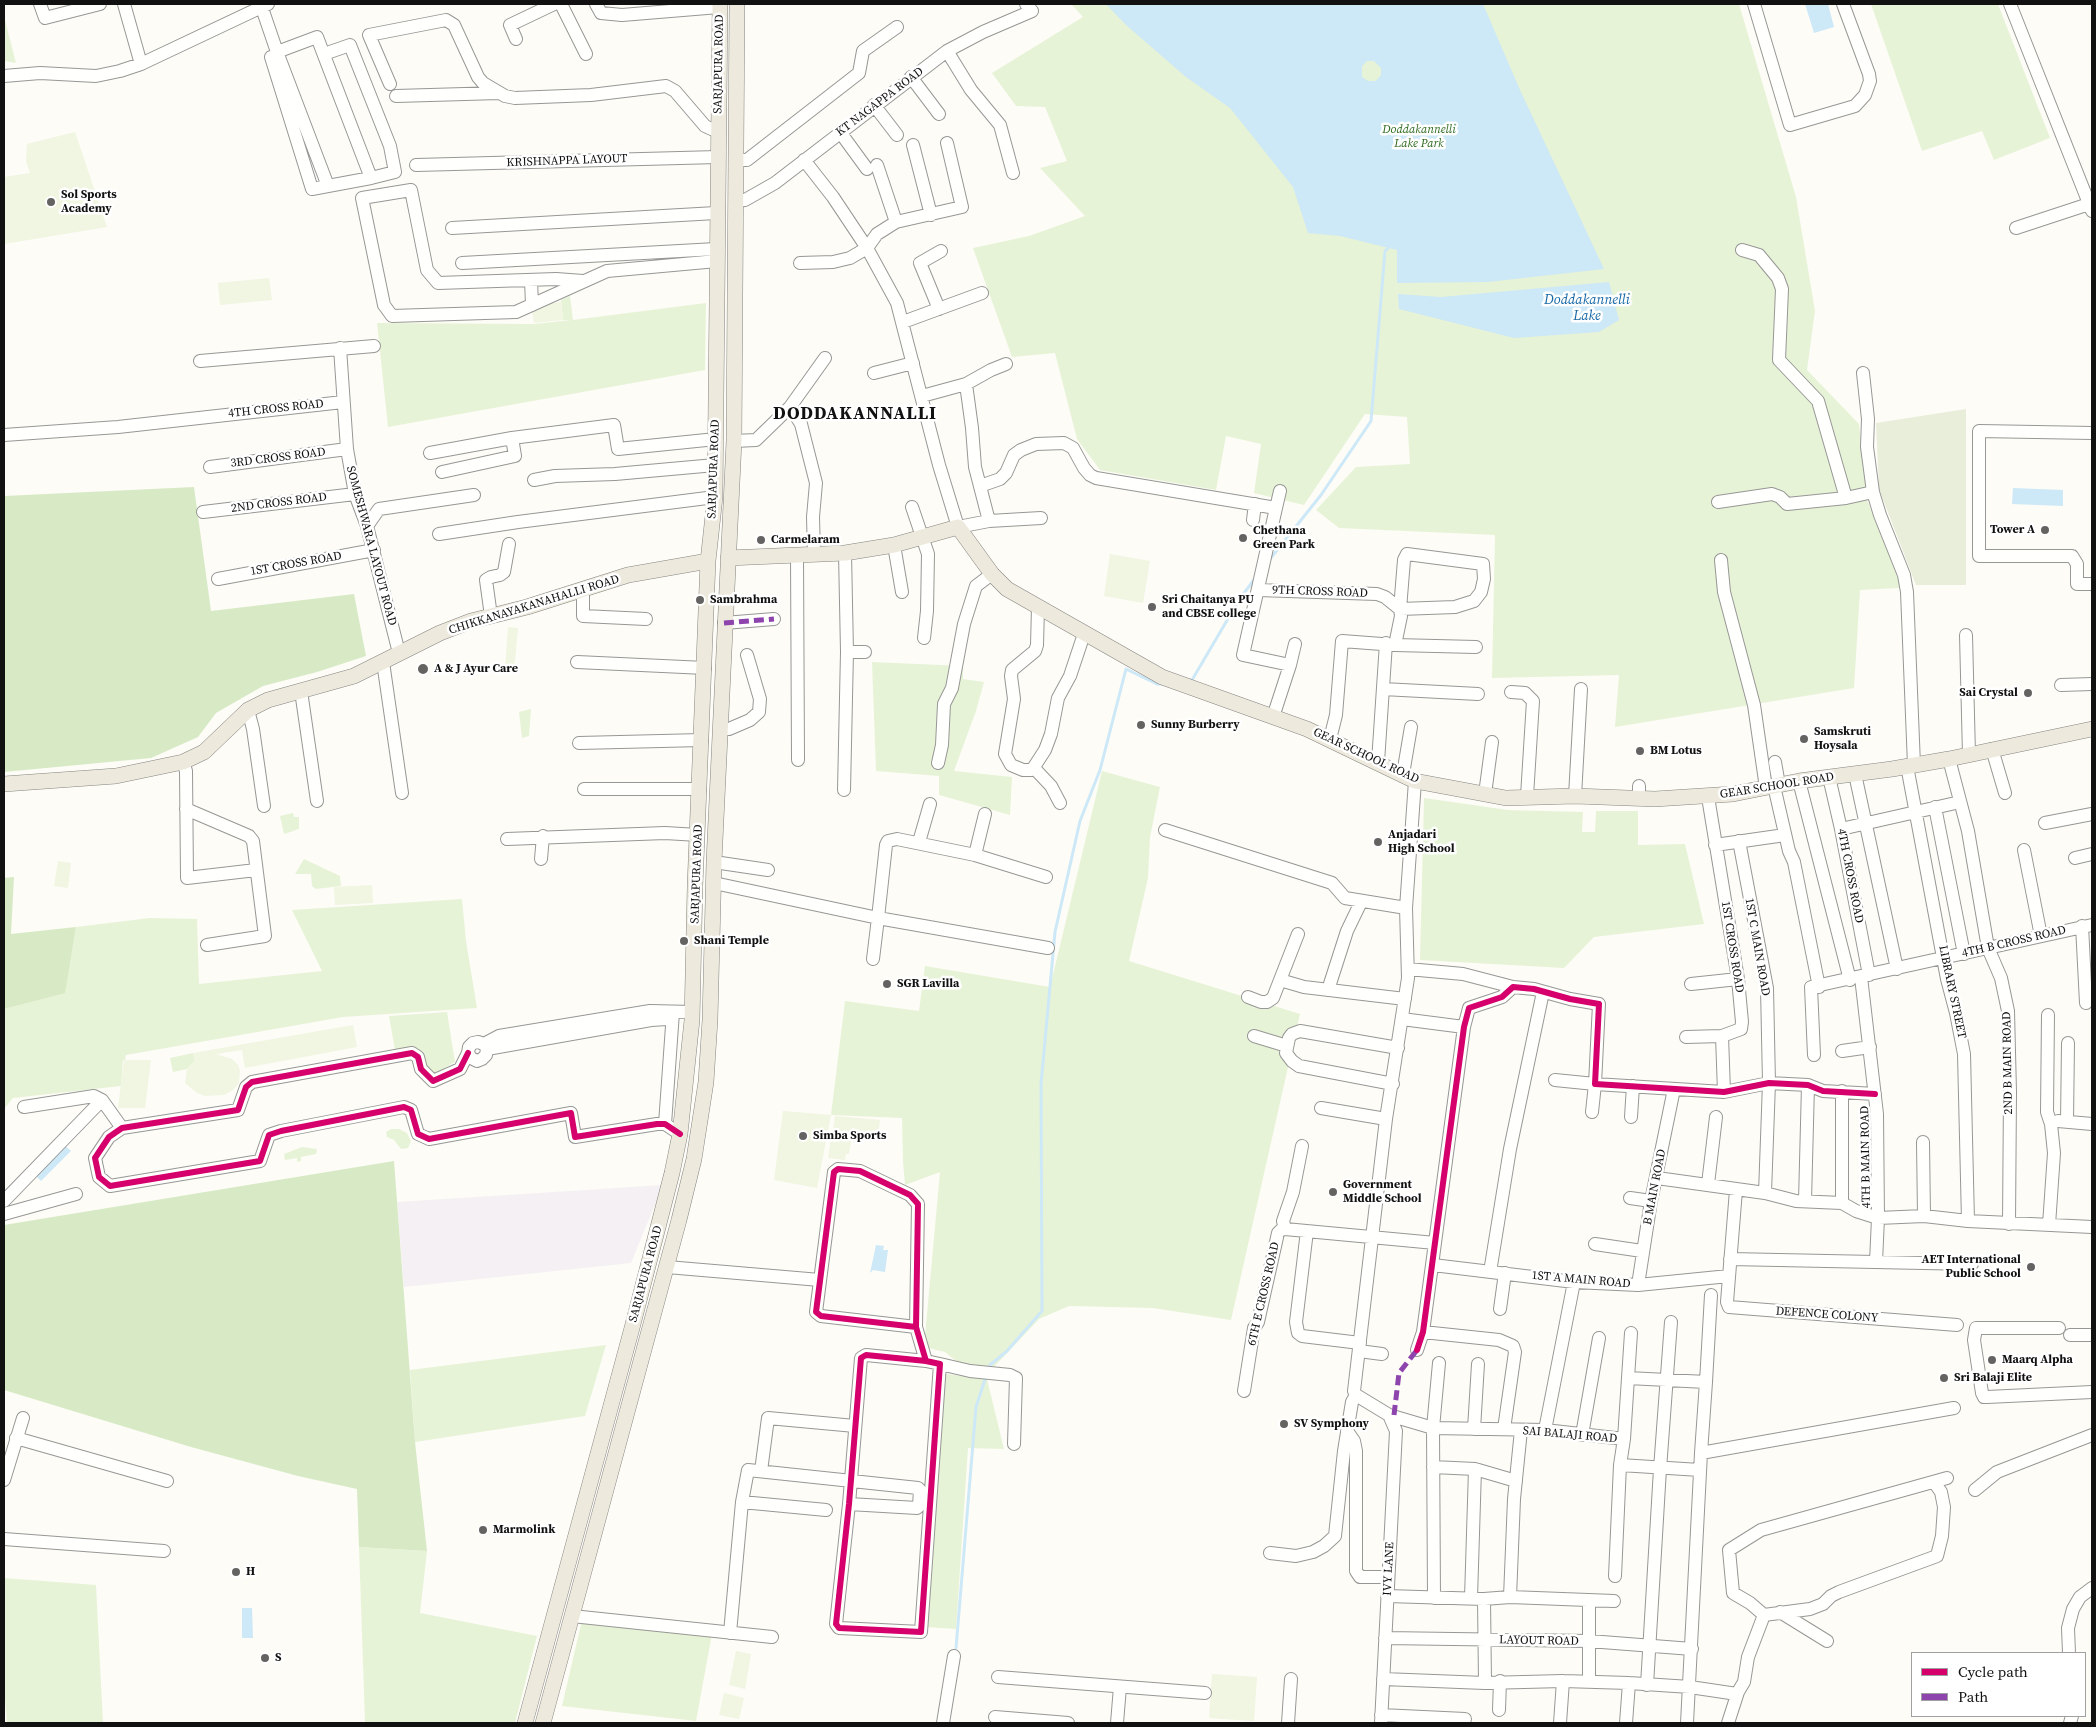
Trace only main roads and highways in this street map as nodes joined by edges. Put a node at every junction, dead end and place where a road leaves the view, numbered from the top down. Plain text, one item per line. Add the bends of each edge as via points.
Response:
1 (737, 4) edge
2 (719, 5) edge
3 (728, 558) junction
4 (708, 561) junction
5 (2092, 729) edge
6 (4, 784) edge
7 (538, 1672) junction
8 (556, 1678) junction
9 (525, 1723) edge
10 (543, 1723) edge

1 - 3 main road, SARJAPURA ROAD via 734,441
2 - 4 main road, SARJAPURA ROAD via 715,498
3 - 5 main road, GEAR SCHOOL ROAD via 845,553 894,545 958,527 1007,589 1176,682 1307,729 1409,778 1506,798 1639,792 1708,797 1910,766
3 - 8 main road, SARJAPURA ROAD via 710,1020 702,1115 667,1267
4 - 6 main road, CHIKKANAYAKANAHALLI ROAD via 628,576 472,621 354,676 268,700 248,710 204,752 183,762 116,776
4 - 7 main road, SARJAPURA ROAD via 693,1016 680,1134 632,1328
7 - 8 main road
7 - 9 main road, SARJAPURA ROAD
8 - 10 main road, SARJAPURA ROAD

